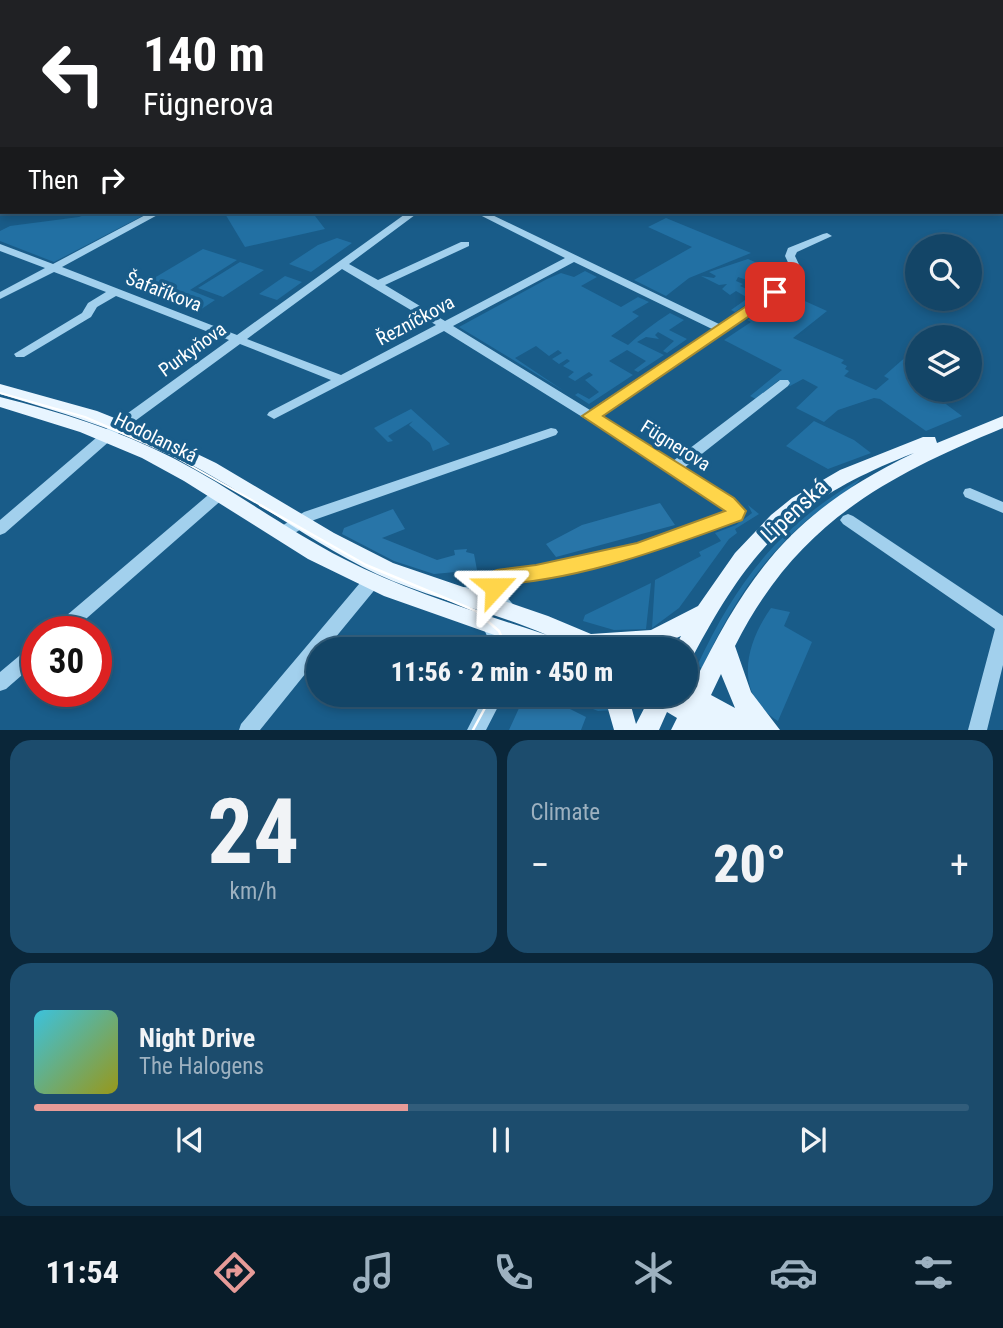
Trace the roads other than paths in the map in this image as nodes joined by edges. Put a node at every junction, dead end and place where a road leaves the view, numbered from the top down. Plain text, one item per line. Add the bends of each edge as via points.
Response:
1 (154, 214) edge
2 (411, 214) edge
3 (483, 214) edge
4 (827, 236) dead end
5 (465, 244) dead end
6 (0, 247) edge
7 (573, 258) junction
8 (342, 265) junction
9 (53, 267) junction
10 (378, 284) junction
11 (116, 291) junction
12 (0, 296) edge
13 (444, 325) junction
14 (720, 329) junction
15 (240, 339) junction
16 (20, 354) dead end
17 (340, 379) junction
18 (784, 383) dead end
19 (0, 390) edge
20 (0, 402) edge
21 (1003, 411) edge
22 (274, 415) dead end
23 (591, 416) junction
24 (1003, 422) edge
25 (113, 431) junction
26 (551, 432) dead end
27 (674, 468) junction
28 (970, 493) dead end
29 (219, 494) junction
30 (996, 501) edge
31 (848, 520) dead end
32 (290, 527) junction
33 (0, 529) edge
34 (499, 578) junction
35 (371, 582) junction
36 (451, 603) junction
37 (513, 612) junction
38 (704, 613) junction
39 (78, 616) edge
40 (491, 625) junction
41 (1003, 625) edge
42 (1003, 631) edge
43 (496, 637) edge
44 (526, 637) edge
45 (575, 637) edge
46 (658, 637) edge
47 (691, 637) edge
48 (723, 647) junction
49 (21, 665) edge
50 (0, 683) edge
51 (488, 707) edge
52 (619, 707) edge
53 (656, 707) edge
54 (689, 709) edge
55 (247, 730) edge
56 (476, 730) edge
57 (626, 730) edge
58 (646, 730) edge
59 (719, 730) edge
60 (751, 730) edge
61 (768, 730) edge
62 (977, 730) edge

1 - 9 street
2 - 8 street, Purkyňova
3 - 7 street
4 - 14 street via 792,250 797,276
5 - 10 street
6 - 9 street, Šafaříkova
7 - 13 street, Řezníčkova
7 - 14 street
8 - 10 street, Fügnerova
8 - 15 street, Purkyňova
9 - 11 street, Šafaříkova
9 - 12 street
10 - 13 street, Fügnerova
11 - 15 street, Šafaříkova
11 - 16 street via 92,305 86,315
13 - 17 street, Řezníčkova
13 - 23 street, Fügnerova
14 - 23 street
15 - 17 street, Šafaříkova
15 - 25 street, Purkyňova
17 - 22 street, Řezníčkova
18 - 27 street
19 - 25 main road
20 - 25 main road, Hodolanská
21 - 38 main road, Lipenská via 813,493 748,551
23 - 27 street, Fügnerova
24 - 48 main road, Lipenská via 895,468 828,512 773,566
25 - 29 main road, Hodolanská
25 - 32 main road via 190,456
25 - 33 street, Purkyňova
26 - 32 street
27 - 34 street, Fügnerova via 728,502 735,515 639,550
28 - 30 street
29 - 32 main road, Hodolanská
29 - 39 street
31 - 41 street
32 - 35 main road
32 - 36 main road
34 - 36 street, Fügnerova
34 - 37 street via 496,597
35 - 36 main road
35 - 55 street
36 - 37 main road
36 - 40 main road
37 - 45 main road
38 - 46 main road
38 - 47 main road, Lipenská
40 - 43 street
40 - 44 main road
42 - 62 street
48 - 54 main road, Lipenská
48 - 61 main road via 741,698
49 - 50 street
51 - 56 street
52 - 57 main road
53 - 58 main road
54 - 59 main road
54 - 60 main road

